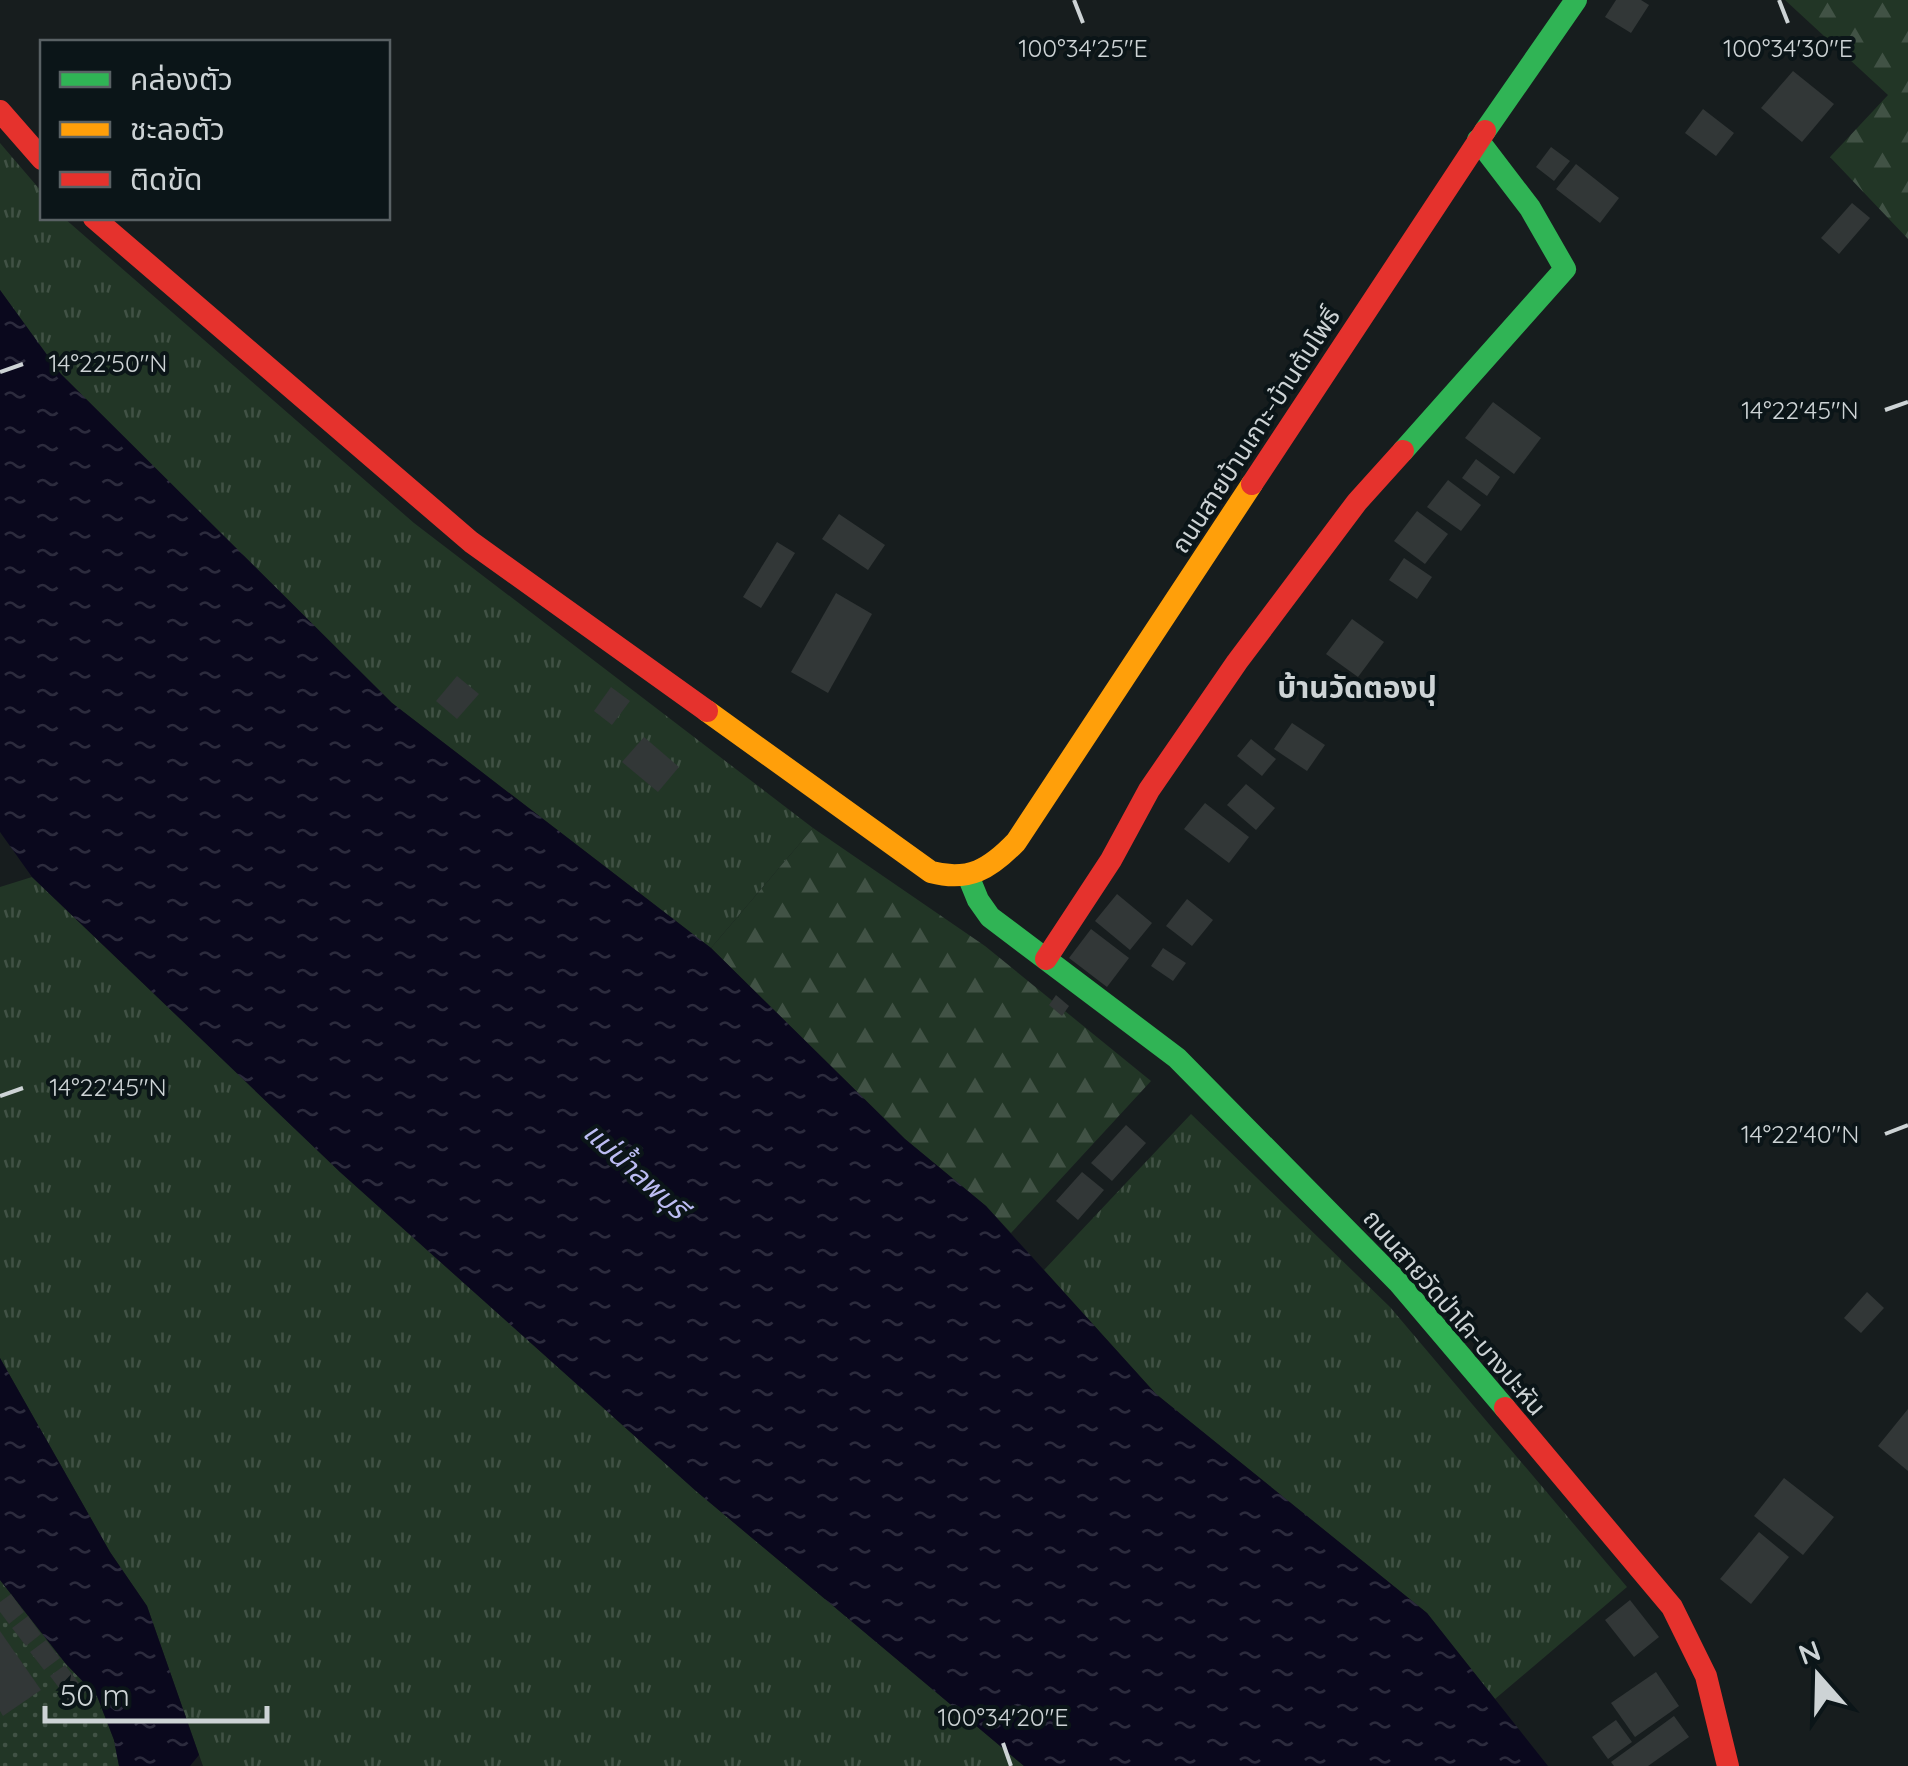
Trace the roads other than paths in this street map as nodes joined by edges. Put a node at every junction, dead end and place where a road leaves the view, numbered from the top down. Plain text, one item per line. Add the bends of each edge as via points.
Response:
1 (1576, 0) edge
2 (0, 111) edge
3 (1478, 140) junction
4 (40, 158) edge
5 (96, 220) edge
6 (969, 878) junction
7 (1046, 959) junction
8 (1728, 1766) edge

1 - 3 street, ถนนสายบ้านเกาะ-บ้านต้นโพธิ์
2 - 4 street
3 - 6 street, ถนนสายบ้านเกาะ-บ้านต้นโพธิ์ via 1016,842
3 - 7 street via 1530,208 1565,269 1356,502 1149,790
5 - 6 street via 471,542 931,872
6 - 7 street, ถนนสายวัดป่าโค-บางปะหัน via 990,917
7 - 8 street, ถนนสายวัดป่าโค-บางปะหัน via 1176,1058 1398,1282 1672,1607 1706,1676

